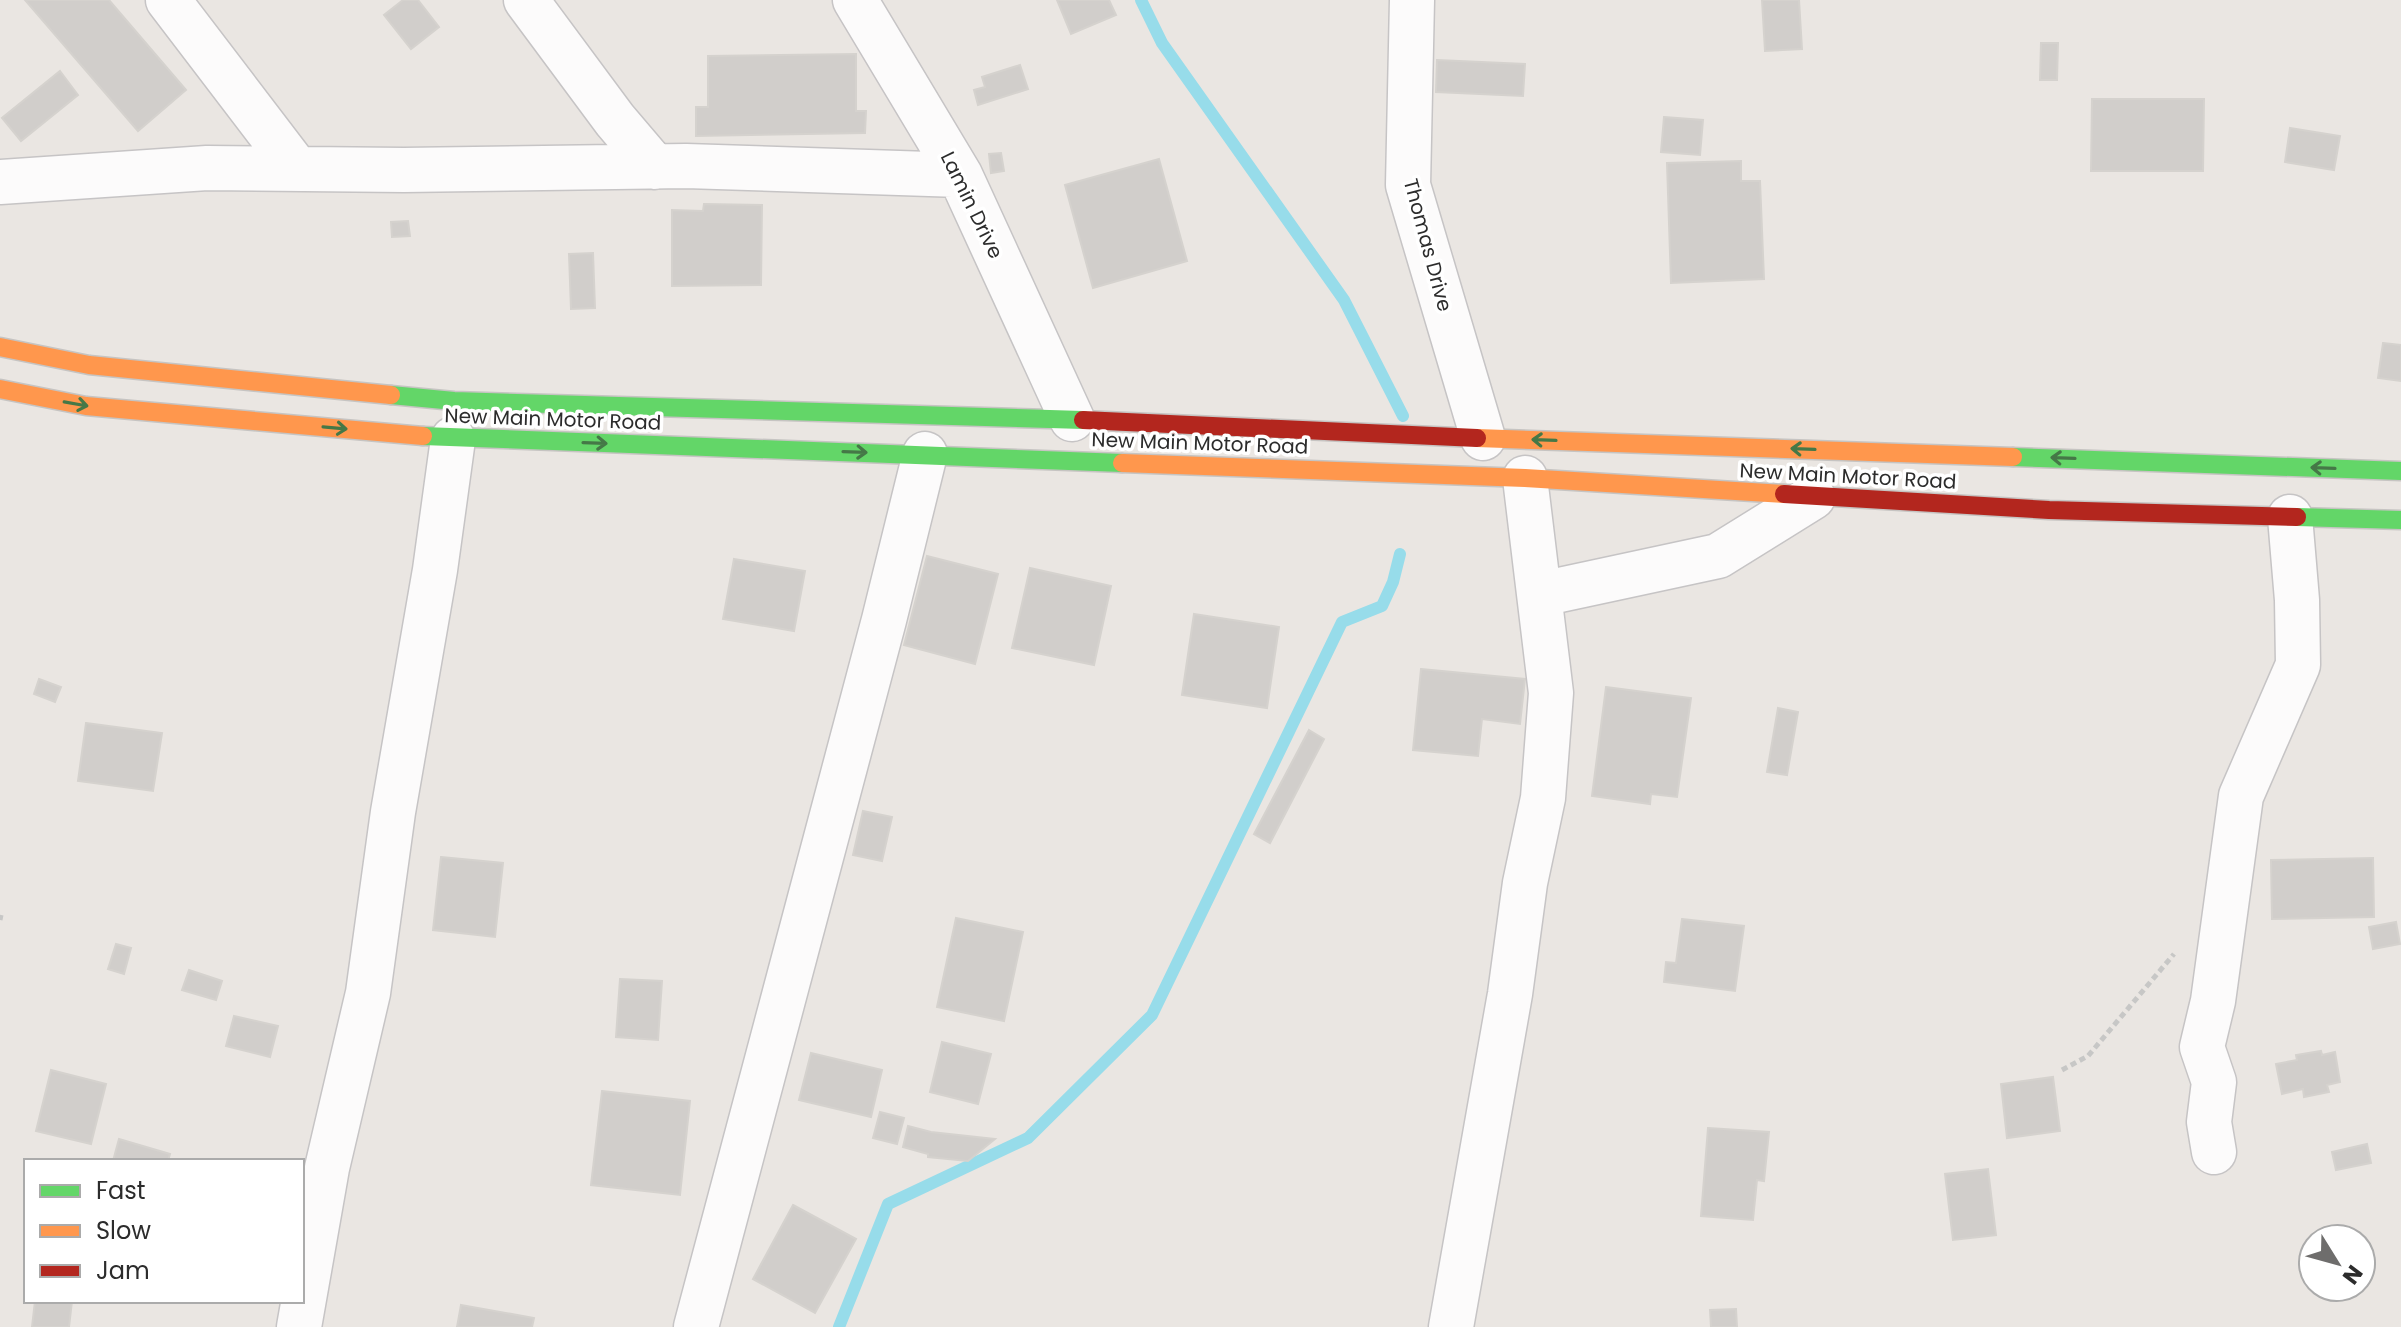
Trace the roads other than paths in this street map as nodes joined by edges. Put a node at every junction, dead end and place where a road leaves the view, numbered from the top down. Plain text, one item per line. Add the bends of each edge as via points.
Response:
1 (168, 0) edge
2 (526, 0) edge
3 (855, 0) edge
4 (1412, 0) edge
5 (655, 167) junction
6 (297, 169) junction
7 (960, 175) junction
8 (0, 182) edge
9 (0, 347) edge
10 (0, 389) edge
11 (1072, 419) junction
12 (1483, 438) junction
13 (453, 439) junction
14 (925, 454) junction
15 (2401, 471) edge
16 (1525, 478) junction
17 (1813, 497) junction
18 (2290, 517) junction
19 (2401, 520) edge
20 (1541, 594) junction
21 (2214, 1152) dead end
22 (304, 1299) edge
23 (303, 1303) edge
24 (299, 1327) edge
25 (696, 1327) edge
26 (1451, 1327) edge

1 - 6 street
2 - 5 street
3 - 7 street, Lamin Drive
4 - 12 street, Thomas Drive via 1408,185
5 - 6 street
5 - 7 street
6 - 8 street via 207,168
7 - 11 street, Lamin Drive
9 - 11 highway, New Main Motor Road via 89,365 454,401
10 -> 13 highway, New Main Motor Road via 86,406
11 - 12 highway, New Main Motor Road
15 -> 12 highway, New Main Motor Road
13 -> 14 highway, New Main Motor Road
13 - 22 street via 368,993 327,1168
14 - 16 highway, New Main Motor Road
14 - 25 street
16 - 17 highway, New Main Motor Road
16 - 20 street
17 - 18 highway, New Main Motor Road
17 - 20 street via 1718,556
18 - 19 highway, New Main Motor Road
18 - 21 street via 2298,665 2241,796 2202,1047 2214,1082 2209,1122
20 - 26 street via 1551,693 1543,798
23 - 24 street

